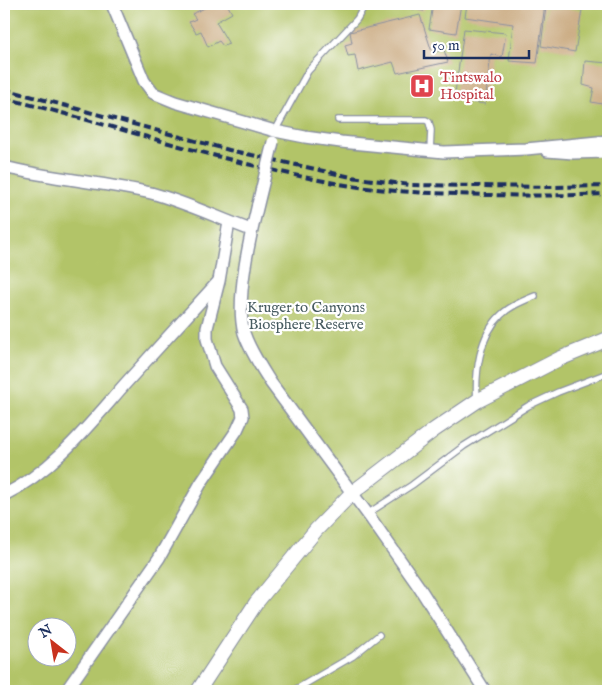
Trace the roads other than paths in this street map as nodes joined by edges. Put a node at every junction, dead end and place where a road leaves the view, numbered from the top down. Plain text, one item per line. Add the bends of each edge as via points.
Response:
1 (112, 4) edge
2 (362, 4) edge
3 (338, 120) dead end
4 (274, 136) junction
5 (608, 141) edge
6 (526, 149) junction
7 (430, 151) junction
8 (608, 152) edge
9 (4, 167) edge
10 (229, 222) junction
11 (251, 230) junction
12 (219, 281) junction
13 (535, 296) dead end
14 (608, 339) edge
15 (608, 372) edge
16 (477, 400) junction
17 (352, 493) junction
18 (4, 495) edge
19 (367, 514) junction
20 (379, 635) dead end
21 (66, 691) edge
22 (198, 691) edge
23 (229, 691) edge
24 (245, 691) edge
25 (293, 691) edge
26 (485, 691) edge

1 - 4 street via 144,81 153,92
2 - 4 lane via 357,19 308,71
3 - 7 lane via 426,120 431,130
4 - 7 street
4 - 11 street, bridge
5 - 6 street
6 - 7 street
6 - 8 street
9 - 10 street via 170,198
10 - 11 street
10 - 12 street
11 - 17 street via 244,272 244,332 271,383
12 - 18 street via 83,432 42,471
12 - 21 street via 207,339 216,366 244,414 242,422 201,483 159,558
13 - 16 lane via 517,304 492,325 479,360
14 - 16 street via 559,358
15 - 19 lane via 528,406
16 - 17 street
17 - 19 street
17 - 22 street via 316,530 256,603
19 - 26 street via 419,587
20 - 25 lane via 354,656
23 - 24 lane

